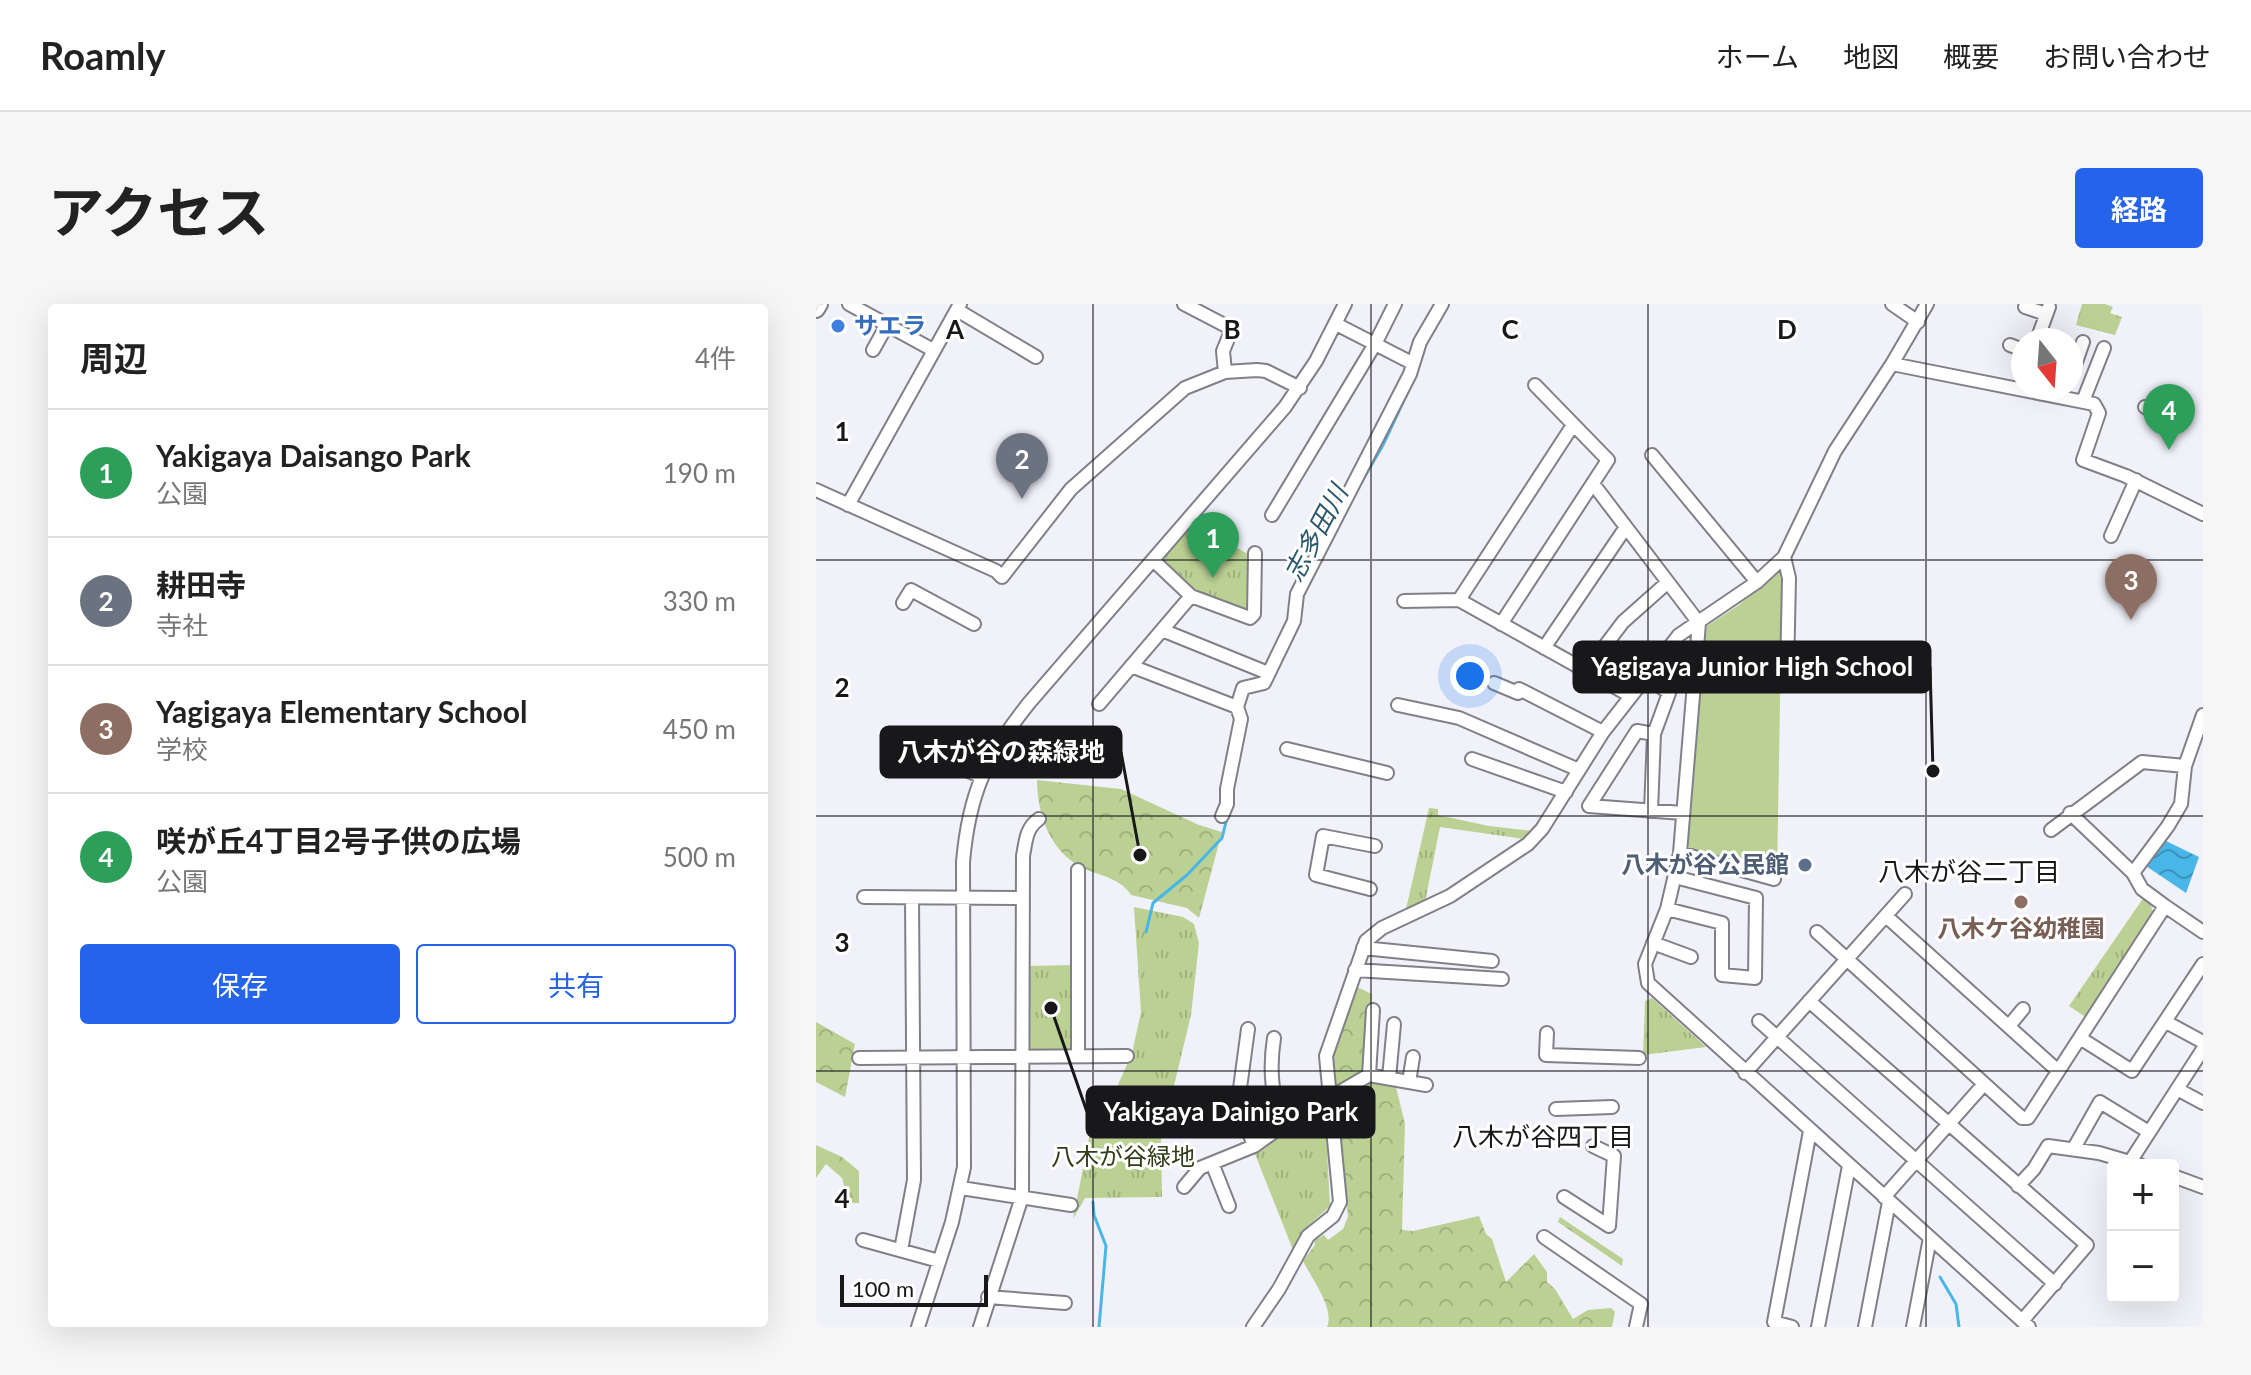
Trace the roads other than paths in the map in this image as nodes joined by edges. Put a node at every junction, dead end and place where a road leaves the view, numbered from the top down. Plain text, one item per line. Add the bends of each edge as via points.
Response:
1 (849, 304) edge
2 (1184, 304) edge
3 (1345, 304) edge
4 (1395, 304) edge
5 (1442, 304) edge
6 (1892, 304) edge
7 (1927, 304) edge
8 (959, 307) edge
9 (2025, 307) dead end
10 (1918, 322) junction
11 (1336, 324) junction
12 (887, 325) junction
13 (2042, 328) edge
14 (1375, 344) junction
15 (2104, 348) dead end
16 (873, 350) dead end
17 (933, 350) junction
18 (1036, 357) dead end
19 (1412, 363) junction
20 (1892, 364) junction
21 (1225, 372) junction
22 (2011, 384) edge
23 (1535, 385) dead end
24 (1300, 388) junction
25 (2083, 401) joint
26 (2145, 407) dead end
27 (2158, 414) dead end
28 (1573, 425) junction
29 (1652, 455) dead end
30 (2136, 480) junction
31 (1594, 485) junction
32 (816, 490) edge
33 (848, 505) junction
34 (2203, 514) edge
35 (1272, 515) dead end
36 (1626, 527) junction
37 (2111, 536) dead end
38 (1255, 553) dead end
39 (1784, 557) junction
40 (1153, 560) junction
41 (1668, 582) junction
42 (1757, 582) junction
43 (1191, 596) junction
44 (1459, 600) junction
45 (1404, 601) dead end
46 (903, 603) dead end
47 (1699, 623) junction
48 (974, 624) dead end
49 (1501, 624) junction
50 (1162, 630) junction
51 (1544, 648) junction
52 (1131, 666) junction
53 (1586, 671) junction
54 (1268, 673) junction
55 (1787, 674) dead end
56 (1647, 677) junction
57 (1494, 683) dead end
58 (1631, 696) junction
59 (1099, 704) dead end
60 (1398, 705) dead end
61 (1237, 707) junction
62 (2203, 715) edge
63 (1603, 732) junction
64 (1654, 734) junction
65 (891, 738) dead end
66 (1287, 749) dead end
67 (1472, 759) dead end
68 (2185, 766) junction
69 (1579, 770) junction
70 (1387, 773) dead end
71 (980, 776) junction
72 (1566, 792) junction
73 (1651, 811) junction
74 (1683, 813) junction
75 (2070, 813) junction
76 (1222, 816) dead end
77 (1039, 819) dead end
78 (2051, 830) dead end
79 (1375, 846) dead end
80 (1680, 853) junction
81 (1078, 870) dead end
82 (2133, 873) junction
83 (1675, 877) junction
84 (1774, 879) dead end
85 (1370, 889) dead end
86 (1905, 894) dead end
87 (864, 897) dead end
88 (912, 898) junction
89 (964, 898) junction
90 (1022, 898) junction
91 (2165, 906) junction
92 (1667, 909) junction
93 (1886, 916) junction
94 (1817, 932) dead end
95 (2203, 932) edge
96 (1653, 943) junction
97 (1363, 948) junction
98 (1691, 957) dead end
99 (1847, 959) junction
100 (1492, 961) dead end
101 (2203, 964) edge
102 (1355, 970) junction
103 (1502, 979) dead end
104 (2190, 984) junction
105 (2203, 991) edge
106 (1809, 1001) junction
107 (2023, 1009) dead end
108 (1373, 1010) dead end
109 (1759, 1021) dead end
110 (2166, 1022) junction
111 (1394, 1024) dead end
112 (2009, 1026) junction
113 (1248, 1029) dead end
114 (1547, 1033) dead end
115 (1777, 1037) junction
116 (1274, 1038) dead end
117 (2080, 1038) junction
118 (2203, 1042) edge
119 (2203, 1049) edge
120 (1078, 1056) junction
121 (1127, 1056) dead end
122 (914, 1057) junction
123 (1023, 1057) junction
124 (1413, 1057) dead end
125 (859, 1058) dead end
126 (964, 1058) junction
127 (1639, 1058) dead end
128 (2058, 1071) junction
129 (1745, 1073) junction
130 (1369, 1075) junction
131 (1389, 1078) junction
132 (1409, 1082) junction
133 (1984, 1084) junction
134 (1426, 1085) dead end
135 (2177, 1089) junction
136 (1329, 1099) junction
137 (2203, 1103) edge
138 (1612, 1107) dead end
139 (1556, 1109) dead end
140 (1948, 1124) junction
141 (1282, 1126) junction
142 (1810, 1131) junction
143 (2149, 1132) junction
144 (1254, 1146) junction
145 (1593, 1146) dead end
146 (2074, 1148) junction
147 (2119, 1159) edge
148 (2137, 1159) edge
149 (1916, 1161) junction
150 (1212, 1163) junction
151 (1849, 1166) junction
152 (2179, 1178) edge
153 (2018, 1186) junction
154 (1184, 1187) dead end
155 (2203, 1187) edge
156 (961, 1188) junction
157 (1022, 1197) junction
158 (1564, 1197) dead end
159 (1887, 1200) junction
160 (1071, 1205) dead end
161 (1229, 1206) dead end
162 (1544, 1237) dead end
163 (1930, 1238) junction
164 (863, 1240) dead end
165 (901, 1250) junction
166 (939, 1261) junction
167 (2055, 1284) junction
168 (988, 1297) junction
169 (1065, 1303) dead end
170 (2025, 1324) edge
171 (918, 1327) edge
172 (980, 1327) edge
173 (1253, 1327) edge
174 (1636, 1327) edge
175 (1792, 1327) edge
176 (1818, 1327) edge
177 (1865, 1327) edge
178 (1913, 1327) edge

1 - 12 street
2 - 21 street via 1232,329 1223,351
3 - 11 street
4 - 14 street
5 - 19 street
6 - 10 street
7 - 10 street
8 - 17 street
8 - 18 street
9 - 13 street via 2048,311
10 - 20 street
11 - 14 street
11 - 24 street
12 - 16 street
12 - 17 street
14 - 19 street
14 - 35 street
15 - 25 street
17 - 33 street
19 - 54 street via 1297,594 1294,621
20 - 22 street
20 - 39 street via 1835,451
21 - 24 street via 1266,371
21 - 33 street via 1185,388 1096,465 1002,577
23 - 28 street
24 - 40 street
25 - 30 street via 2097,405 2099,413 2083,460
26 - 27 street
28 - 31 street via 1608,460
28 - 44 street
29 - 42 street
30 - 34 street
30 - 37 street
31 - 36 street
31 - 49 street
32 - 33 street
36 - 41 street
36 - 51 street
38 - 43 street via 1250,618
39 - 42 street
39 - 55 street via 1789,578
40 - 43 street
40 - 71 street via 1009,728
41 - 47 street
41 - 53 street via 1623,622
42 - 47 street
43 - 50 street
44 - 45 street
44 - 49 street
46 - 48 street via 911,590
47 - 56 street via 1679,635
47 - 74 street
49 - 51 street
50 - 52 street
50 - 54 street
51 - 53 street
52 - 59 street
52 - 61 street
53 - 58 street
54 - 61 street via 1264,683 1243,688
56 - 58 street
56 - 64 street via 1669,693
57 - 63 street via 1518,693 1519,689
58 - 63 street
60 - 69 street via 1459,718
61 - 76 street via 1241,719
62 - 68 street
63 - 69 street
64 - 73 street
64 - 73 street via 1637,731 1589,806
65 - 71 street
66 - 70 street
67 - 72 street
68 - 75 street via 2142,762
68 - 82 street via 2181,804
69 - 72 street
71 - 89 street via 965,834
72 - 97 street via 1528,844 1450,896 1372,934
73 - 74 street
74 - 80 street
75 - 78 street
75 - 82 street
77 - 90 street via 1027,832
79 - 85 street via 1323,836 1316,875
80 - 83 street
80 - 84 street
81 - 120 street
82 - 91 street via 2142,889
83 - 92 street
83 - 92 street via 1756,898 1755,978 1722,975 1722,923
86 - 93 street
87 - 88 street
88 - 89 street
88 - 122 street
89 - 90 street
89 - 126 street
90 - 123 street
91 - 95 street
91 - 117 street
92 - 96 street
93 - 99 street
93 - 112 street
94 - 99 street
96 - 98 street
96 - 129 street via 1644,970 1648,983
97 - 100 street
97 - 102 street
99 - 106 street
99 - 133 street
101 - 104 street
102 - 103 street
102 - 136 street via 1327,1047
104 - 105 street
104 - 110 street
106 - 115 street
106 - 140 street
107 - 112 street
108 - 130 street
109 - 115 street
110 - 117 street via 2132,1071
110 - 118 street
111 - 131 street
112 - 128 street
113 - 144 street via 1238,1103
114 - 127 street via 1546,1055
115 - 129 street
115 - 149 street
116 - 141 street via 1269,1067
117 - 128 street
119 - 135 street
120 - 121 street
120 - 123 street
122 - 125 street
122 - 126 street
122 - 165 street via 914,1180
123 - 126 street
123 - 157 street
124 - 132 street
126 - 156 street
128 - 133 street via 2028,1118
129 - 142 street
130 - 131 street
130 - 136 street
131 - 132 street
132 - 134 street
133 - 140 street
135 - 137 street
135 - 143 street
136 - 141 street
136 - 173 street via 1338,1210 1308,1236
138 - 139 street
140 - 149 street
140 - 153 street
141 - 144 street
142 - 151 street
142 - 175 street via 1774,1322
143 - 146 street via 2100,1102
143 - 148 street
144 - 150 street
145 - 158 street via 1614,1156 1609,1226
146 - 147 street
146 - 153 street via 2048,1146
149 - 159 street
149 - 167 street
150 - 154 street via 1195,1172
150 - 161 street
151 - 159 street
151 - 176 street
152 - 155 street
153 - 167 street via 2087,1245
156 - 157 street
156 - 166 street
157 - 160 street
157 - 168 street
159 - 163 street
159 - 177 street
162 - 174 street via 1641,1304
163 - 170 street
163 - 178 street
164 - 165 street
165 - 166 street
166 - 171 street
167 - 170 street
168 - 169 street
168 - 172 street

